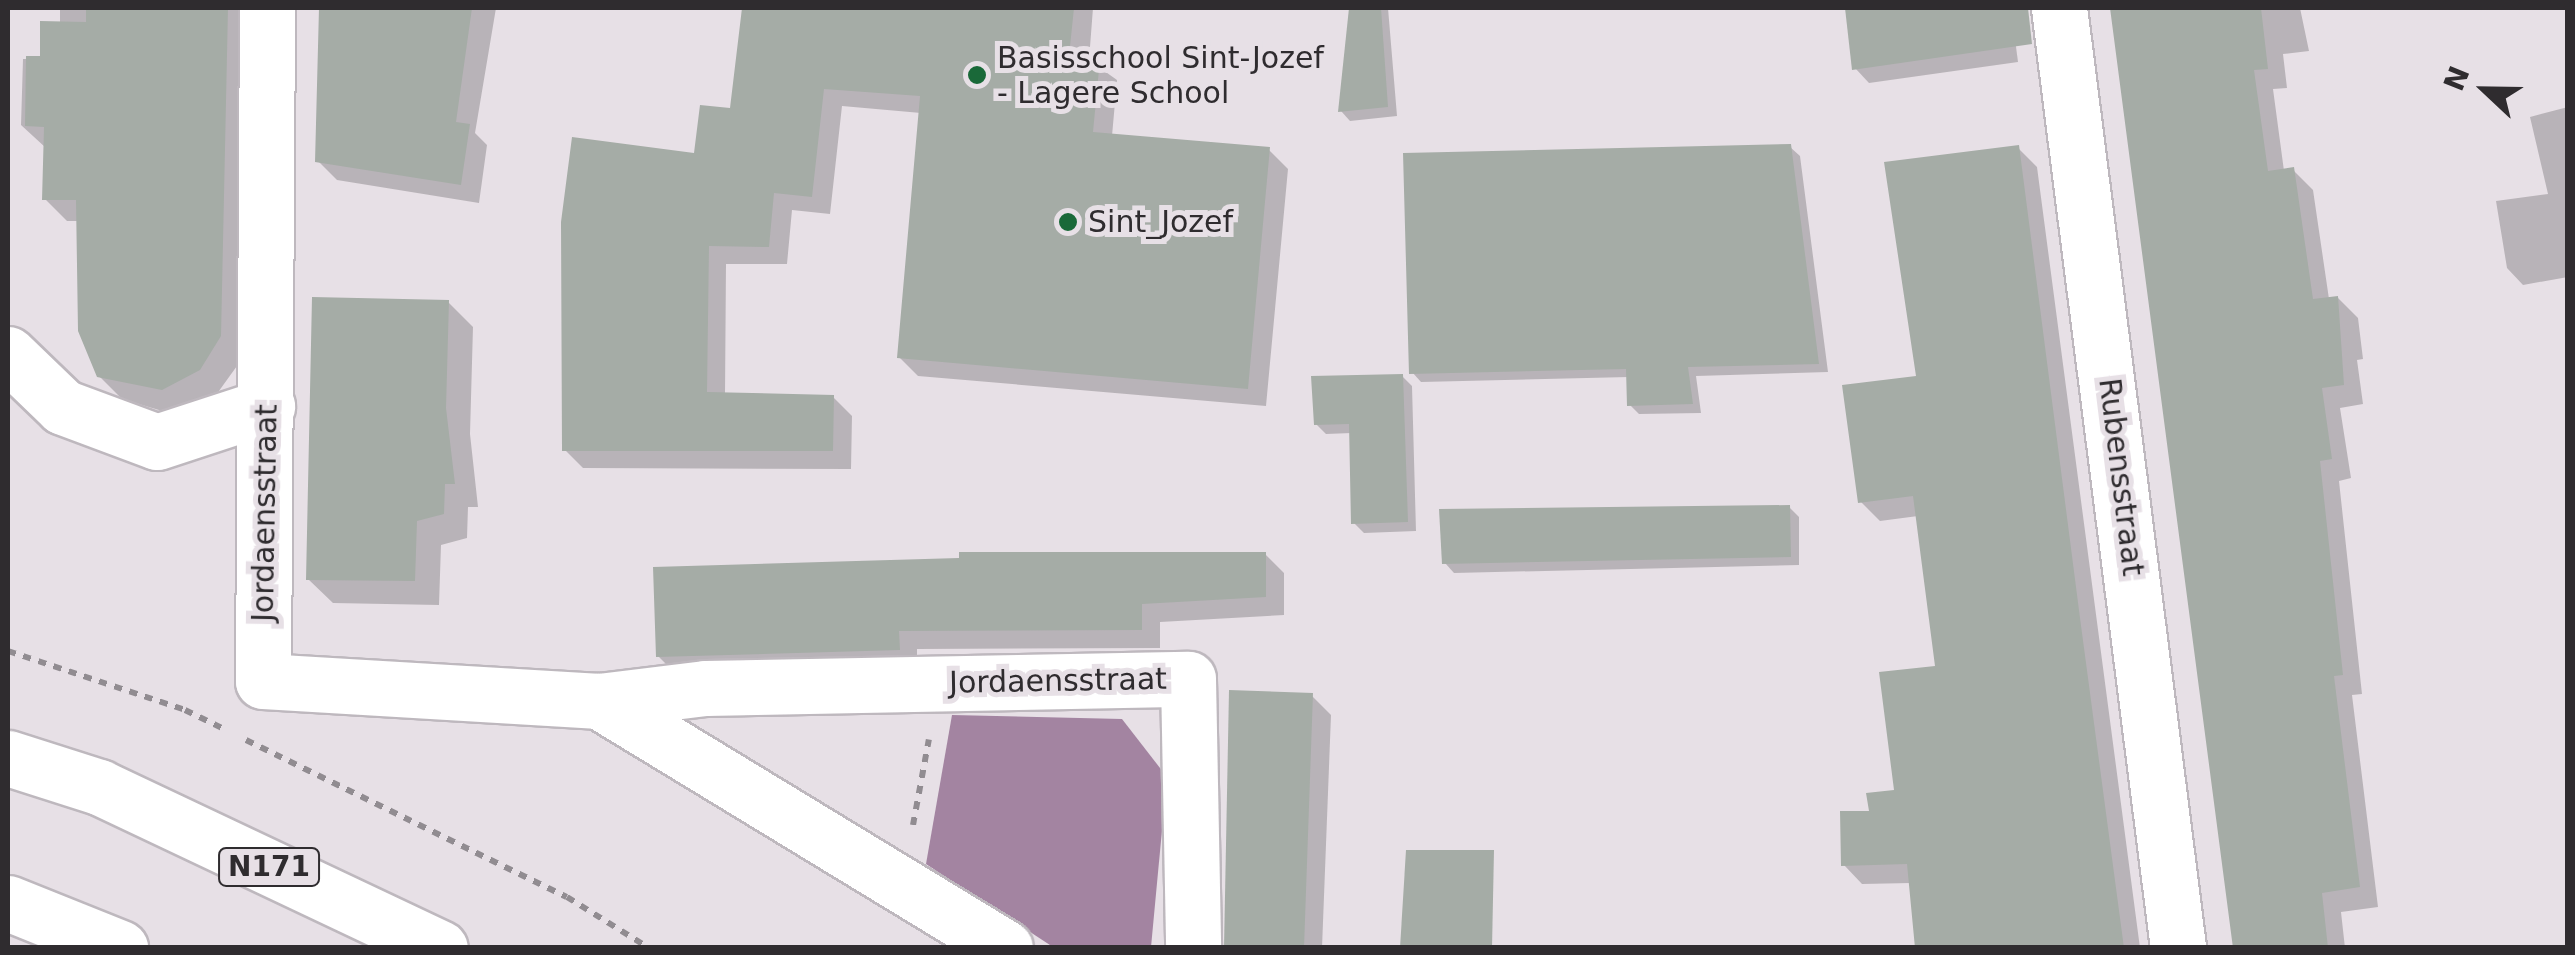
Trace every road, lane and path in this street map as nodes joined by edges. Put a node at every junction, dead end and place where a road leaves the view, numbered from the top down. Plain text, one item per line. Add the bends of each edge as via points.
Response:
1 (267, 8) edge
2 (2059, 8) edge
3 (8, 354) edge
4 (267, 406) junction
5 (8, 651) edge
6 (939, 683) junction
7 (599, 701) junction
8 (8, 758) edge
9 (902, 885) junction
10 (8, 903) edge
11 (120, 948) edge
12 (440, 948) edge
13 (650, 948) edge
14 (1005, 948) edge
15 (1193, 948) edge
16 (2178, 948) edge

1 - 4 main road, Jordaensstraat
2 - 16 main road, Rubensstraat
3 - 4 main road via 63,407 158,442
4 - 7 main road, Jordaensstraat via 263,680
5 - 13 path via 185,710 566,897
6 - 7 main road, Jordaensstraat via 705,688
6 - 9 path
6 - 15 main road, Jordaensstraat via 1188,679
7 - 9 main road, Jordaensstraat
8 - 12 main road, N171 via 99,787
9 - 14 main road, Jordaensstraat
10 - 11 main road

